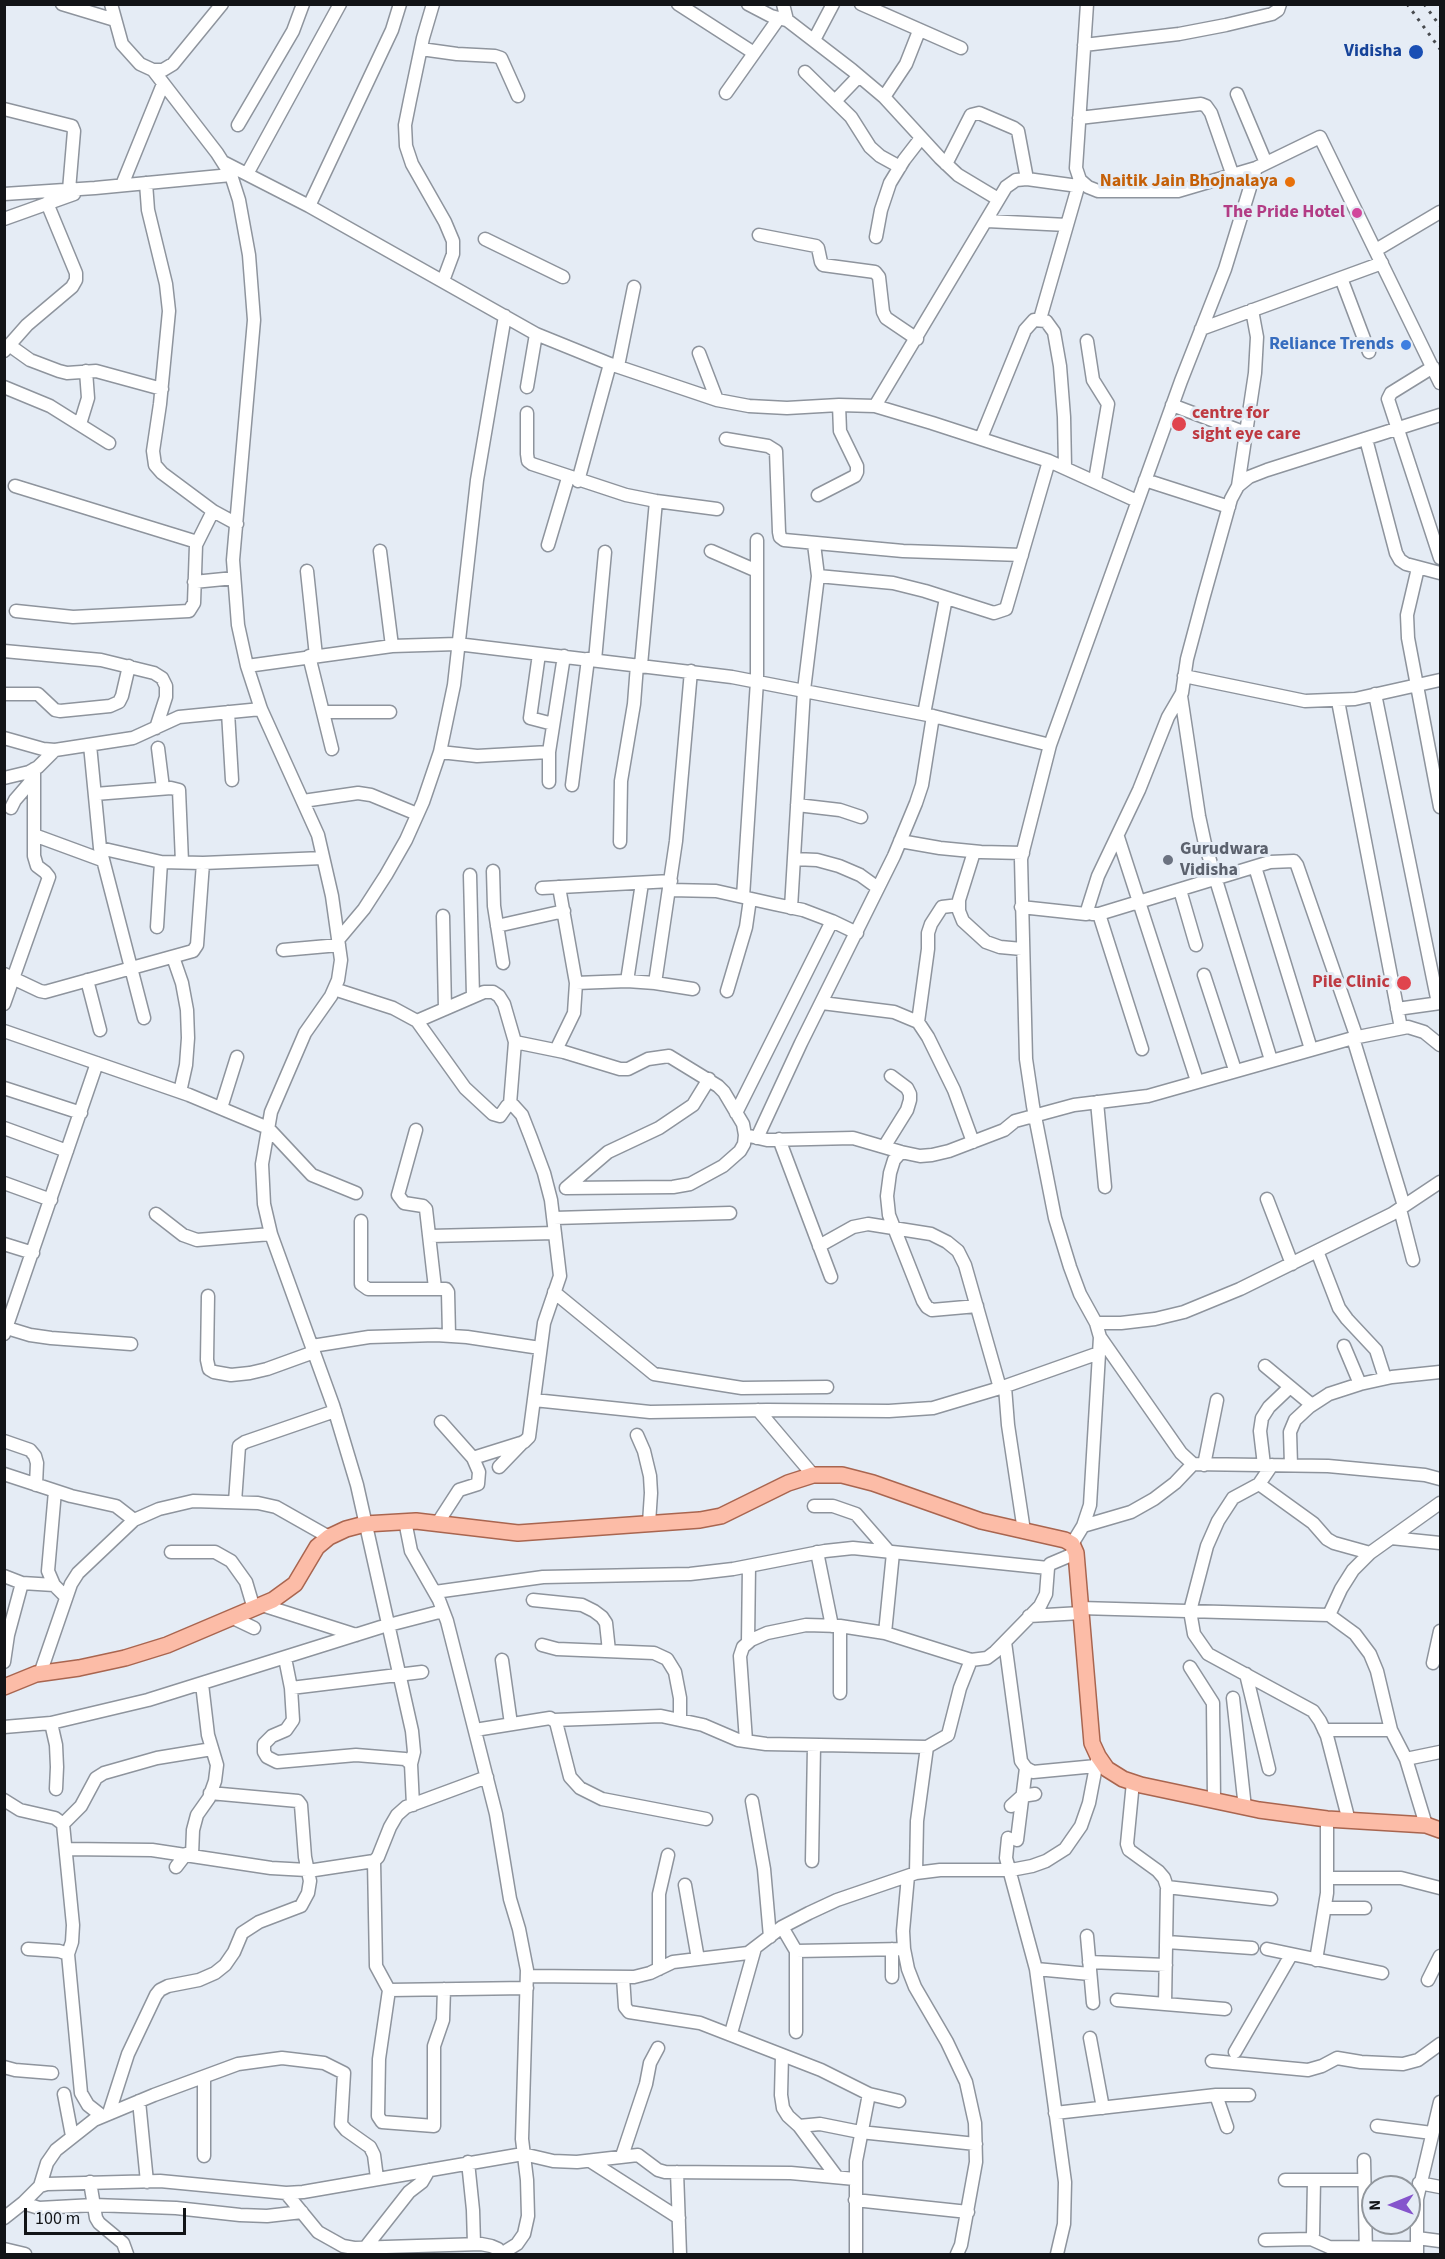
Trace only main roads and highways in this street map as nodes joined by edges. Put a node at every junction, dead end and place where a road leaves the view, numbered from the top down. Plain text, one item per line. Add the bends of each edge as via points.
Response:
1 (4, 1687) edge
2 (1433, 1828) edge

1 - 2 main road via 40,1674 125,1658 167,1645 258,1607 295,1584 317,1547 329,1537 364,1524 405,1521 518,1533 700,1520 721,1516 813,1475 842,1475 981,1521 1065,1540 1074,1549 1092,1743 1097,1761 1107,1769 1133,1782 1245,1808

